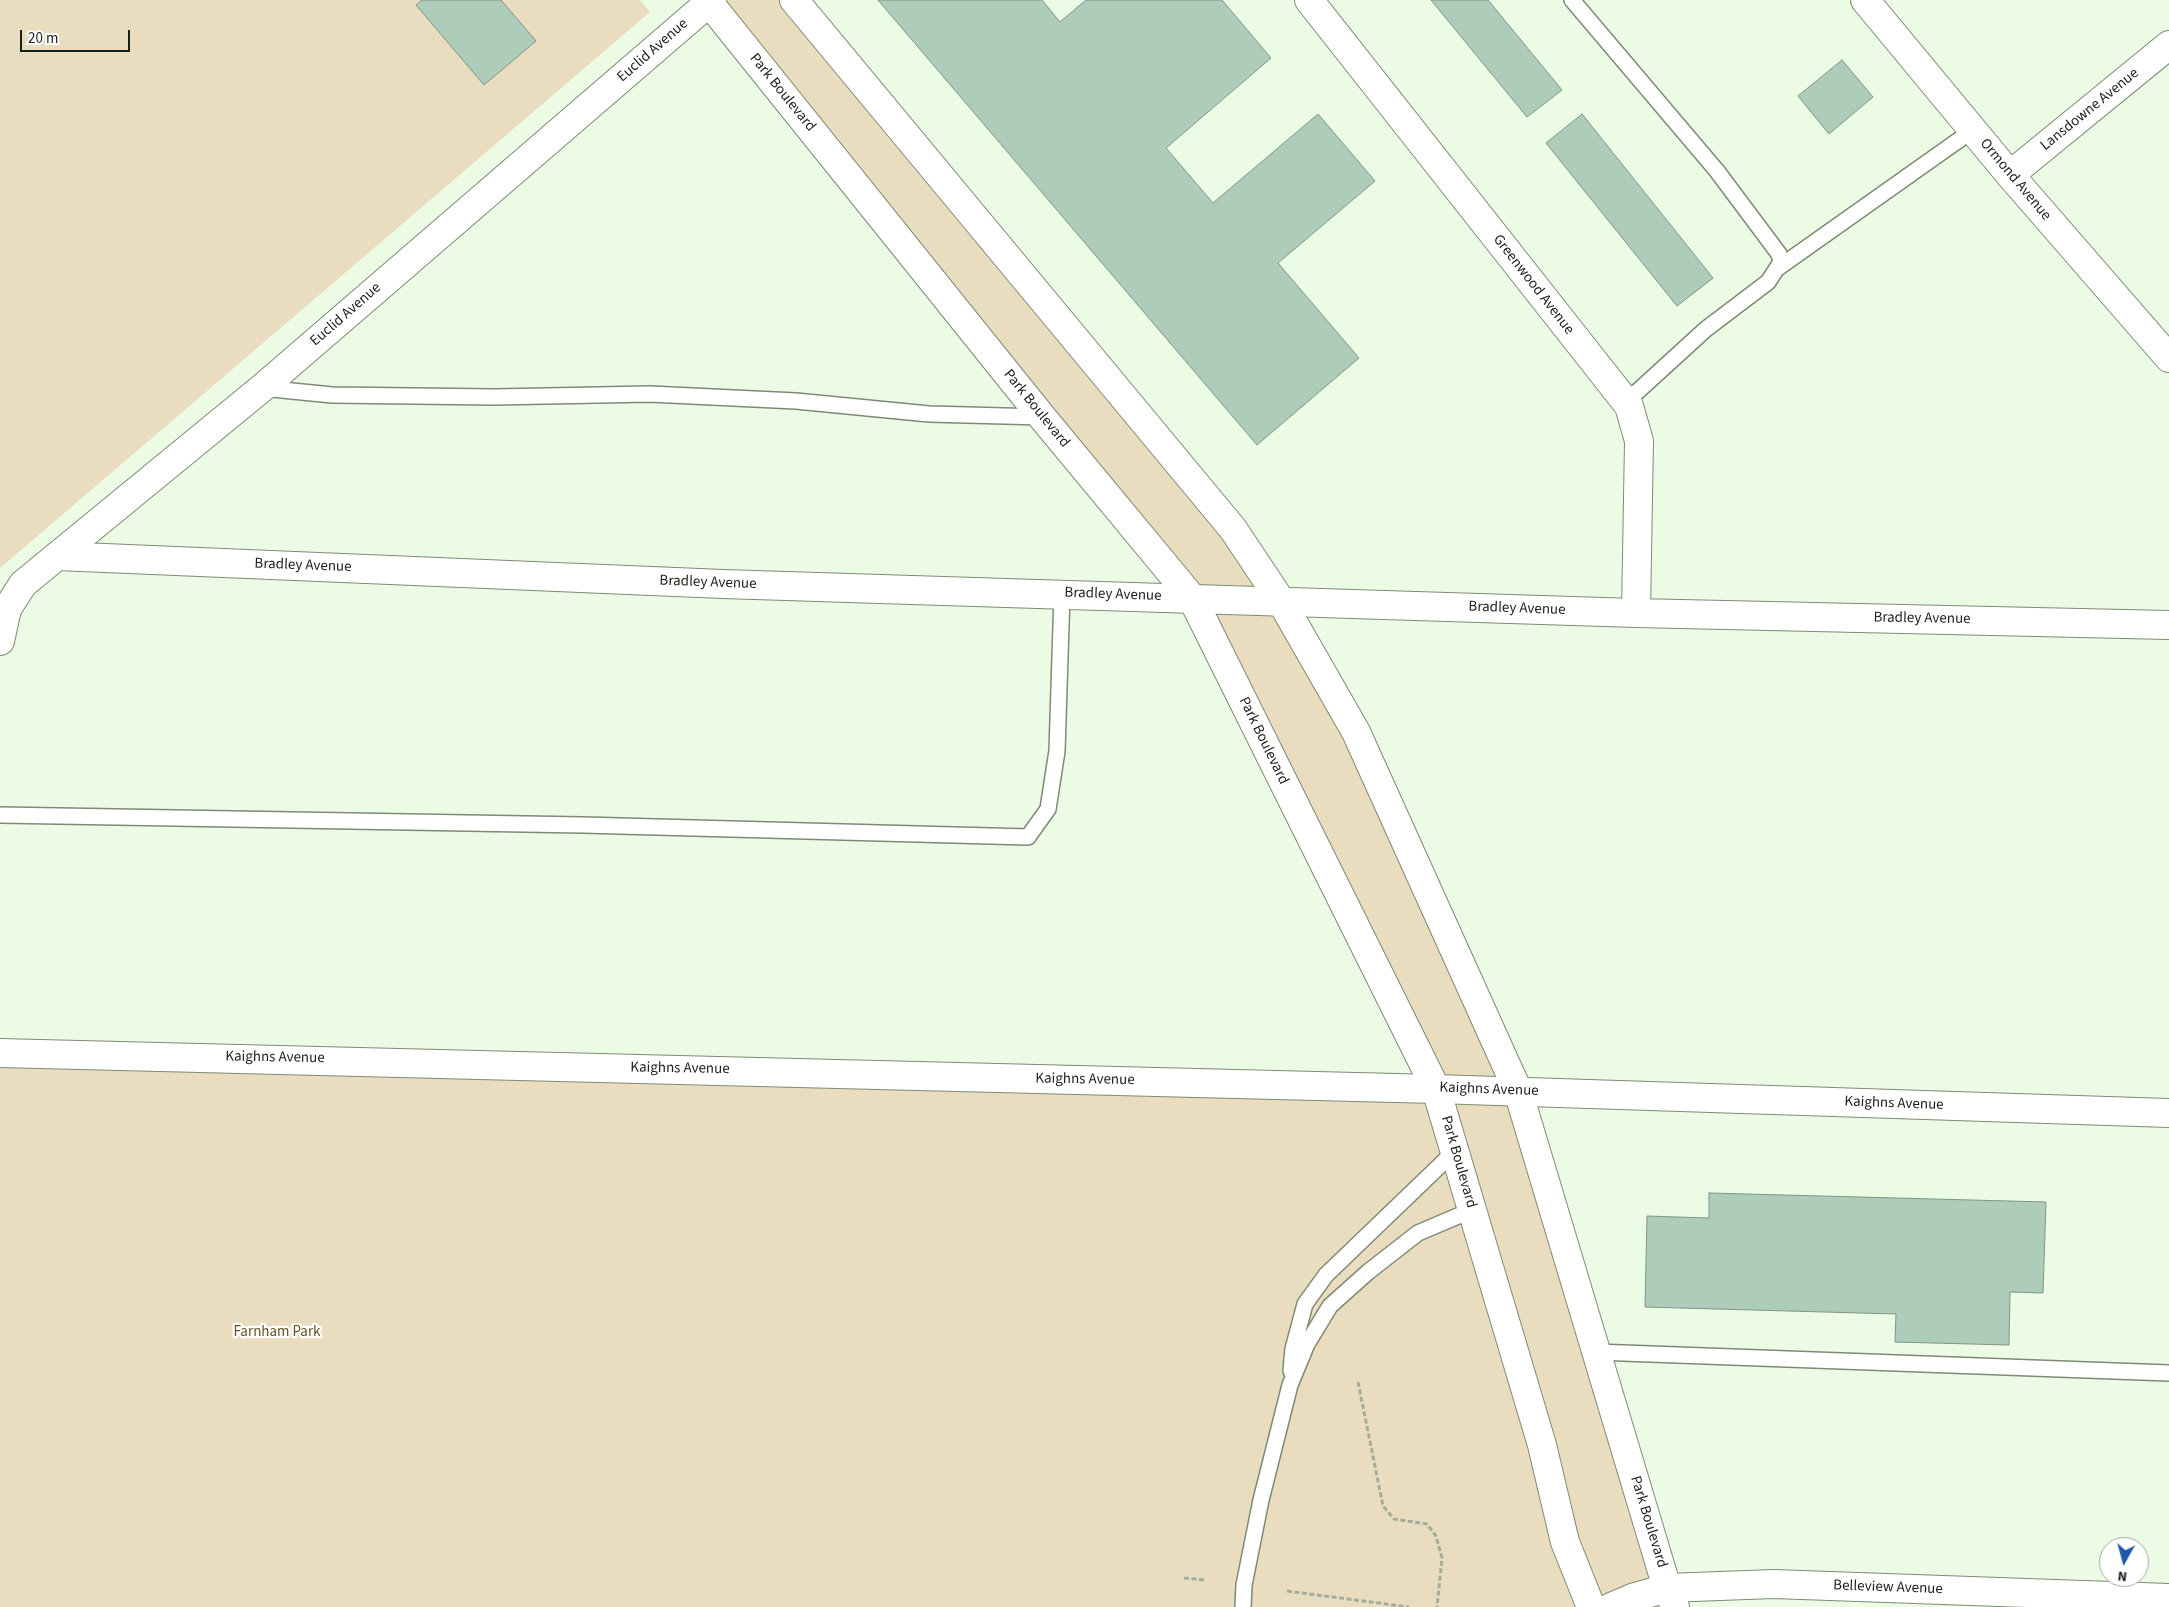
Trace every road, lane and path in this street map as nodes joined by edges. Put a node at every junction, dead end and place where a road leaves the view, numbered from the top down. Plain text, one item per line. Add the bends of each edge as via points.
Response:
1 (794, 0) edge
2 (1309, 0) edge
3 (1572, 0) edge
4 (1865, 0) edge
5 (709, 1) edge
6 (2169, 45) edge
7 (1973, 130) junction
8 (2010, 176) junction
9 (1778, 268) junction
10 (2169, 358) edge
11 (262, 388) junction
12 (1626, 402) junction
13 (1042, 416) junction
14 (57, 556) junction
15 (1062, 594) junction
16 (1192, 598) junction
17 (1281, 601) junction
18 (1636, 613) junction
19 (2169, 625) edge
20 (0, 641) edge
21 (0, 815) edge
22 (0, 1053) edge
23 (1436, 1089) junction
24 (1518, 1091) junction
25 (2169, 1113) edge
26 (1455, 1151) junction
27 (1472, 1210) junction
28 (1596, 1352) junction
29 (2169, 1373) edge
30 (1358, 1382) dead end
31 (1290, 1385) junction
32 (1184, 1578) dead end
33 (1204, 1580) dead end
34 (1287, 1591) dead end
35 (1671, 1597) edge
36 (2169, 1598) edge
37 (1243, 1607) edge
38 (1409, 1607) edge
39 (1437, 1607) edge
40 (1591, 1607) edge
41 (1611, 1607) edge

1 - 17 street, Park Boulevard via 1233,529
2 - 12 street, Greenwood Avenue
3 - 9 lane via 1717,172 1780,254
4 - 7 street, Ormond Avenue
5 - 11 street, Euclid Avenue
5 - 13 street, Park Boulevard
6 - 8 street, Lansdowne Avenue
7 - 8 street, Ormond Avenue
7 - 9 lane
8 - 10 street, Ormond Avenue
9 - 12 lane via 1768,282 1706,329
11 - 13 lane via 332,395 650,394 796,401 929,414
11 - 14 street, Euclid Avenue
12 - 18 street, Greenwood Avenue via 1639,441
13 - 16 street, Park Boulevard
14 - 15 street, Bradley Avenue
14 - 20 street, Euclid Avenue via 23,584 7,609
15 - 16 street, Bradley Avenue
15 - 21 lane via 1057,751 1048,809 1028,838
16 - 17 street, Bradley Avenue
16 - 23 street, Park Boulevard
17 - 18 street, Bradley Avenue
17 - 24 street, Park Boulevard via 1356,732
18 - 19 street, Bradley Avenue
22 - 23 street, Kaighns Avenue
23 - 24 street, Kaighns Avenue
23 - 26 street, Park Boulevard
24 - 25 street, Kaighns Avenue
24 - 28 street, Park Boulevard
26 - 27 street, Park Boulevard
26 - 31 lane via 1326,1275 1305,1304 1293,1349
27 - 31 lane via 1418,1233 1330,1306 1307,1344
27 - 40 street, Park Boulevard via 1542,1445 1565,1542
28 - 29 lane
28 - 35 street, Park Boulevard
30 - 39 path via 1383,1506 1394,1519 1427,1524 1436,1536 1442,1558
31 - 37 lane via 1261,1500 1244,1585
32 - 33 path
34 - 38 path
35 - 36 street, Belleview Avenue via 1773,1584
35 - 41 street, Belleview Avenue via 1632,1598

